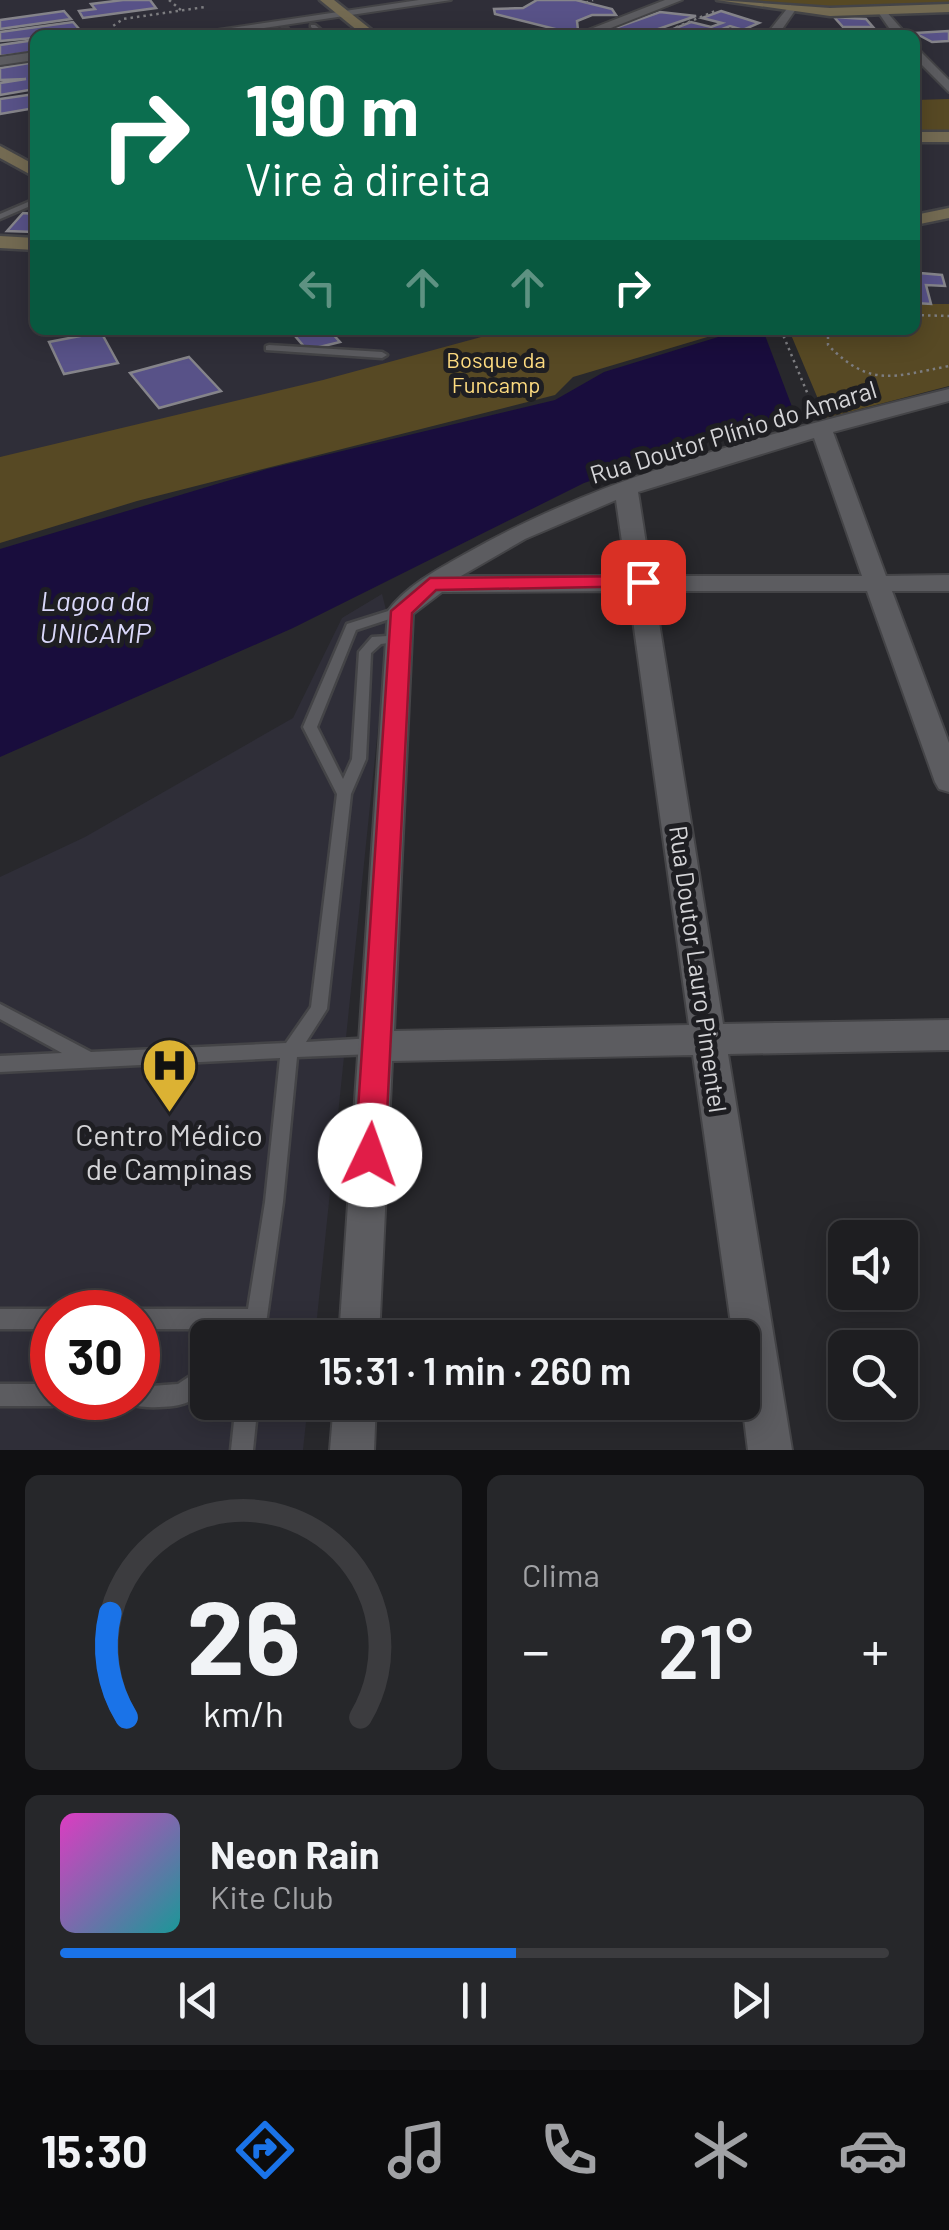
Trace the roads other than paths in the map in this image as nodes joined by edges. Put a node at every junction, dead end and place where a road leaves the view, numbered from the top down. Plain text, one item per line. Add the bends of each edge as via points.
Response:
1 (326, 0) edge
2 (445, 0) edge
3 (676, 0) edge
4 (728, 1) edge
5 (949, 8) edge
6 (790, 9) junction
7 (880, 12) junction
8 (343, 14) junction
9 (313, 26) dead end
10 (226, 30) edge
11 (318, 30) edge
12 (365, 30) edge
13 (595, 30) edge
14 (775, 30) edge
15 (896, 30) edge
16 (920, 56) edge
17 (30, 57) edge
18 (0, 61) edge
19 (949, 88) edge
20 (920, 137) edge
21 (949, 137) edge
22 (3, 154) edge
23 (30, 169) edge
24 (30, 203) edge
25 (949, 212) edge
26 (0, 217) edge
27 (920, 219) edge
28 (0, 242) edge
29 (30, 244) edge
30 (269, 348) dead end
31 (382, 355) dead end
32 (949, 396) edge
33 (822, 430) junction
34 (626, 489) junction
35 (643, 582) junction
36 (876, 583) junction
37 (949, 583) edge
38 (430, 584) junction
39 (399, 625) junction
40 (949, 782) edge
41 (344, 794) junction
42 (0, 1011) edge
43 (949, 1035) edge
44 (708, 1038) junction
45 (376, 1046) junction
46 (289, 1054) junction
47 (86, 1058) junction
48 (0, 1064) edge
49 (0, 1319) edge
50 (30, 1319) edge
51 (256, 1320) edge
52 (360, 1320) edge
53 (160, 1322) edge
54 (190, 1325) edge
55 (190, 1388) edge
56 (0, 1395) edge
57 (30, 1395) edge
58 (160, 1396) edge
59 (245, 1420) edge
60 (354, 1420) edge
61 (242, 1450) edge
62 (352, 1450) edge
63 (770, 1450) edge

1 - 8 street
2 - 8 street
3 - 13 street
4 - 6 street
5 - 7 street
6 - 7 street
6 - 14 street
7 - 15 street
8 - 10 street
8 - 12 street
9 - 11 lane
16 - 19 street
17 - 18 street
20 - 21 street
22 - 23 street
24 - 26 lane
25 - 27 street
28 - 29 street
30 - 31 lane
32 - 33 street, Rua Doutor Plínio do Amaral
33 - 34 street, Rua Doutor Plínio do Amaral
33 - 36 street
34 - 35 street, Rua Doutor Lauro Pimentel
34 - 38 street, Rua Doutor Plínio do Amaral via 506,539
35 - 36 street
35 - 38 street
35 - 44 street, Rua Doutor Lauro Pimentel
36 - 37 street
36 - 40 street
38 - 39 street, Rua Doutor Plínio do Amaral
39 - 41 lane via 365,652 359,758
39 - 41 lane via 350,627 310,718 311,736
39 - 45 street
41 - 46 lane via 320,1008
42 - 47 lane
43 - 44 street
44 - 45 street
44 - 63 street, Rua Doutor Lauro Pimentel
45 - 46 lane via 315,1046
45 - 52 street
46 - 47 lane
46 - 51 lane
47 - 48 lane
49 - 50 lane
53 - 54 lane
55 - 58 lane
56 - 57 lane
59 - 61 lane
60 - 62 street

